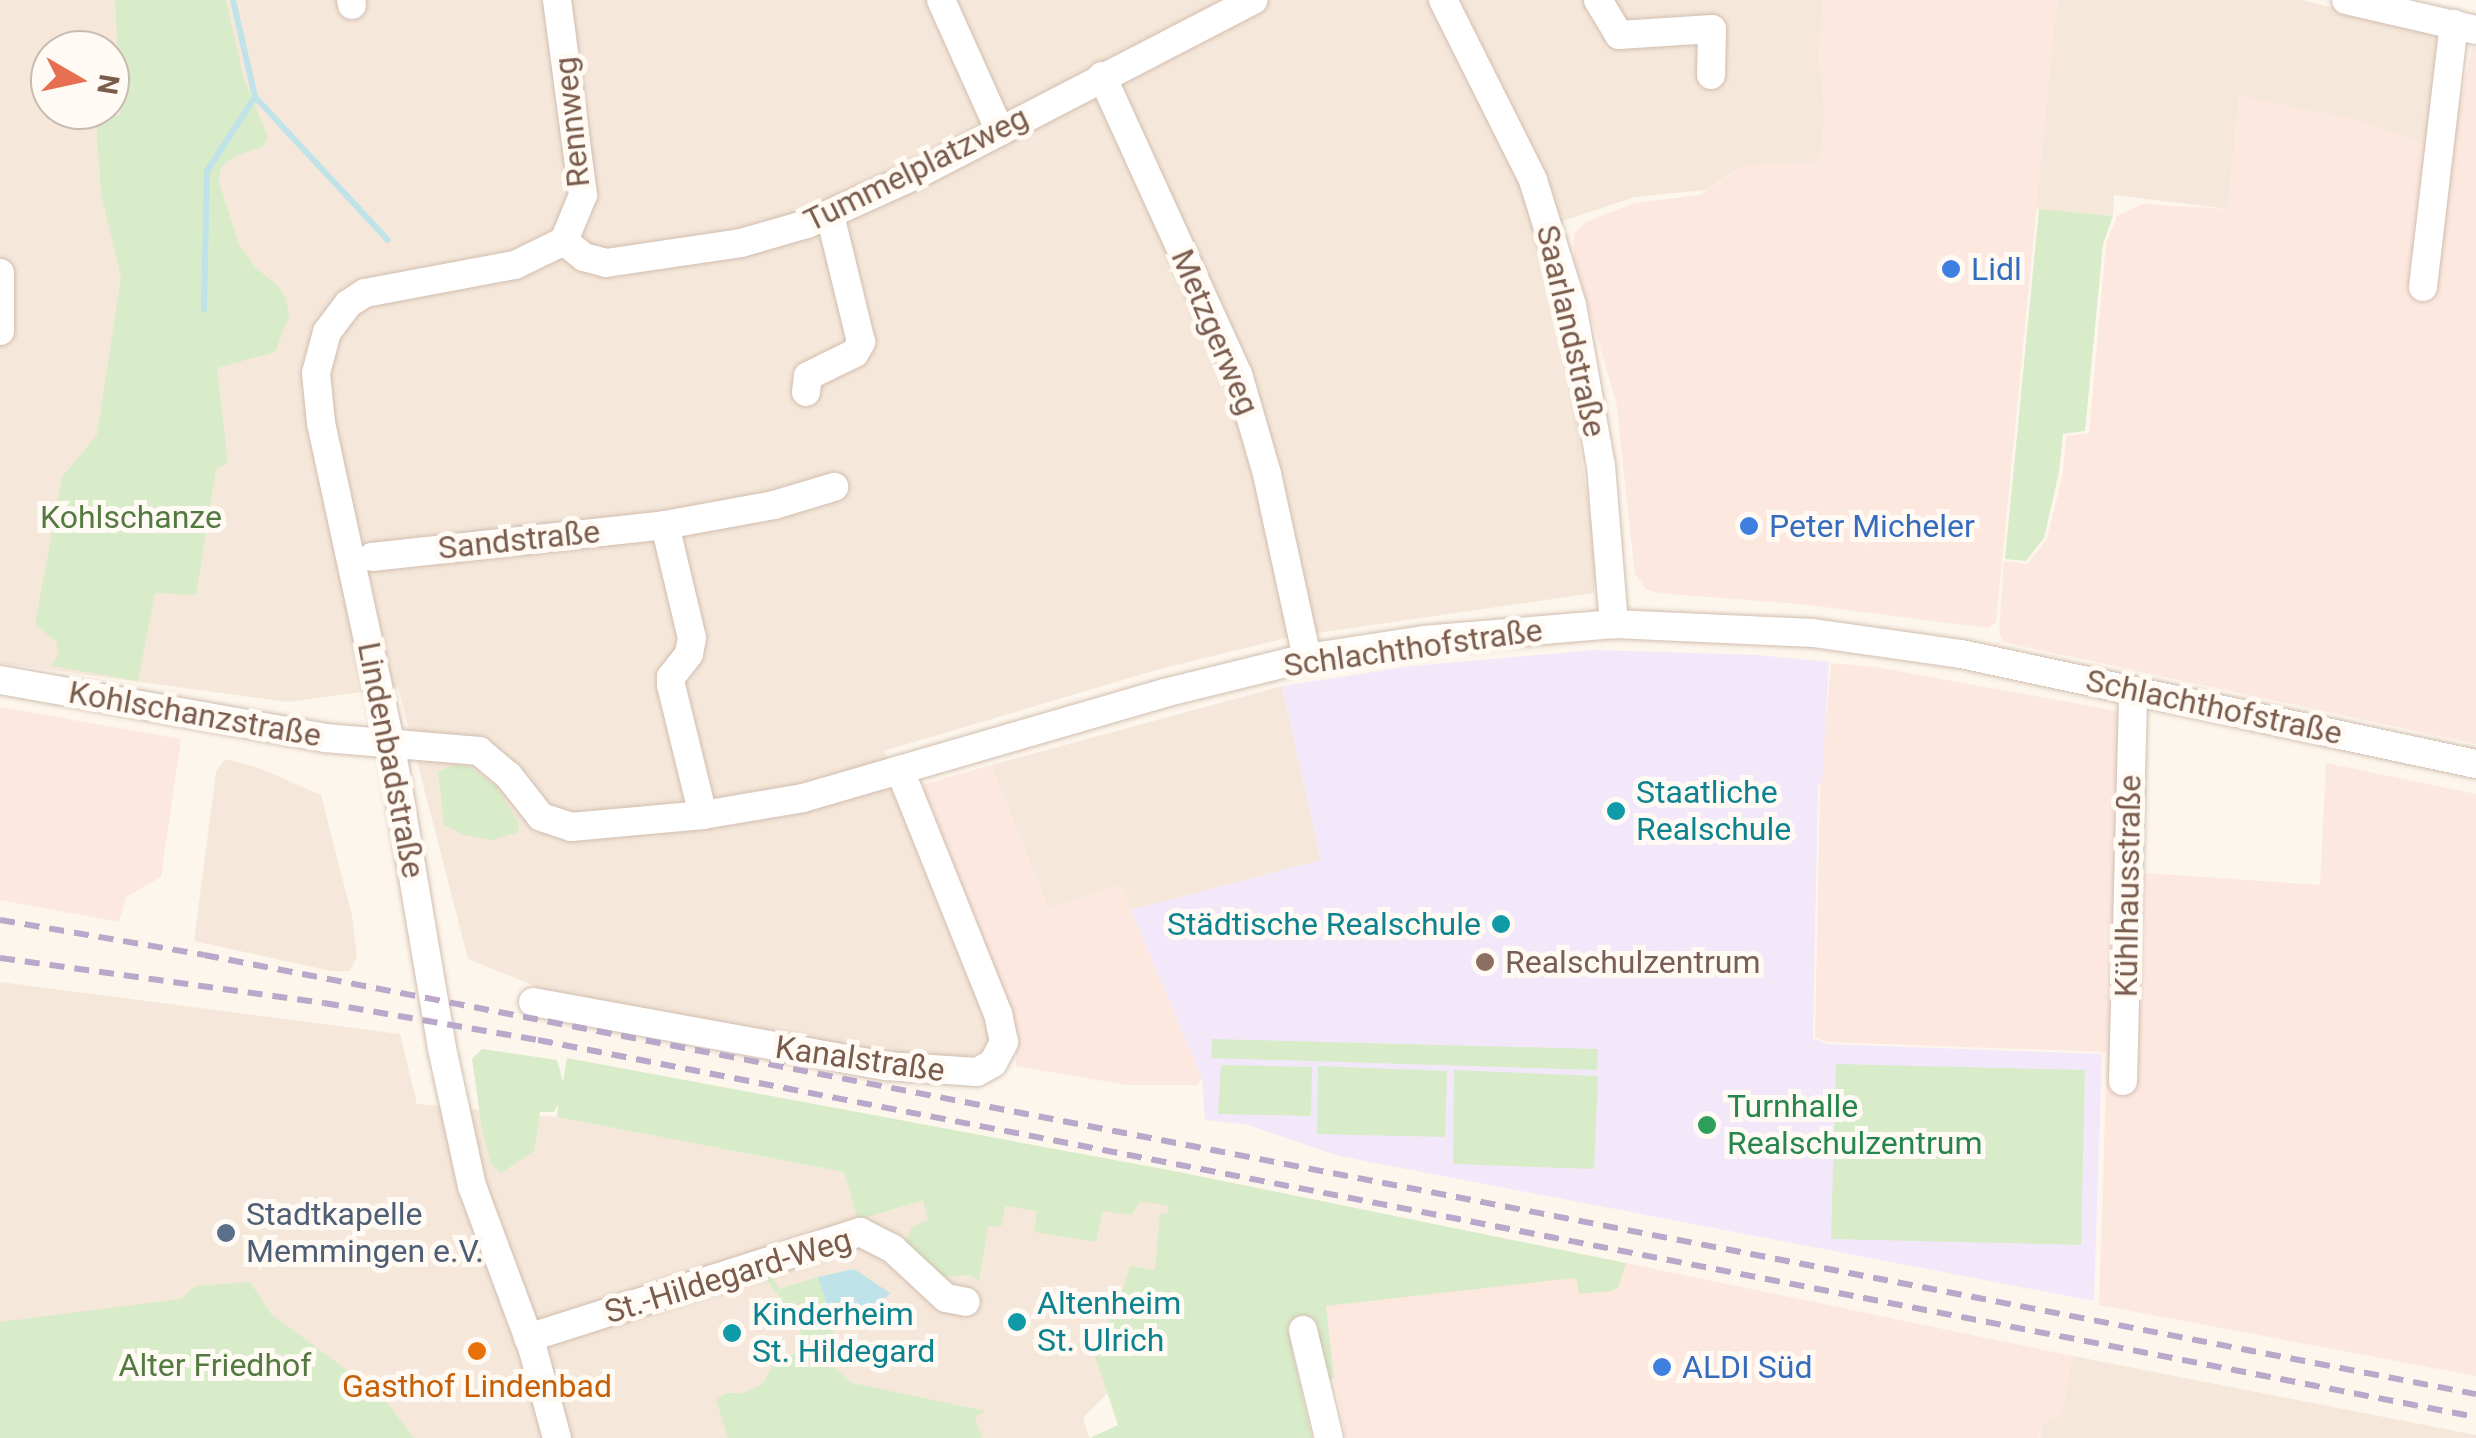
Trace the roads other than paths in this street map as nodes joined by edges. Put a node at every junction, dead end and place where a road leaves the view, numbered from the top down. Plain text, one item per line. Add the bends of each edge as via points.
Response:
1 (557, 0) edge
2 (941, 0) edge
3 (1253, 0) edge
4 (1443, 0) edge
5 (1598, 0) edge
6 (1714, 0) edge
7 (2346, 0) edge
8 (2465, 27) edge
9 (1712, 29) junction
10 (1102, 76) junction
11 (1711, 76) dead end
12 (1000, 131) junction
13 (830, 215) junction
14 (564, 241) junction
15 (0, 272) edge
16 (2423, 287) dead end
17 (0, 332) edge
18 (806, 392) dead end
19 (834, 488) dead end
20 (665, 525) junction
21 (372, 558) dead end
22 (1614, 624) junction
23 (1307, 658) junction
24 (0, 680) edge
25 (2132, 690) junction
26 (390, 742) junction
27 (2476, 764) edge
28 (900, 770) junction
29 (703, 814) junction
30 (533, 1002) dead end
31 (2123, 1080) dead end
32 (966, 1302) dead end
33 (1303, 1330) dead end
34 (528, 1338) junction
35 (557, 1438) edge
36 (1328, 1438) edge

1 - 14 street, Rennweg via 583,195
2 - 12 street
3 - 10 street, Tummelplatzweg
4 - 22 street, Saarlandstraße via 1533,180 1572,305 1601,466
5 - 9 street via 1619,35
6 - 9 street
7 - 8 street
8 - 16 street
9 - 11 street
10 - 12 street, Tummelplatzweg
10 - 23 street, Metzgerweg via 1238,374 1268,474
12 - 13 street, Tummelplatzweg
13 - 14 street, Tummelplatzweg via 741,243 606,264
13 - 18 street via 862,342 855,354 808,376
14 - 26 street, Lindenbadstraße via 515,265 365,293 335,320 322,344 316,374 321,423
15 - 17 street
19 - 20 street, Sandstraße
20 - 21 street, Sandstraße
20 - 29 street via 692,638 671,685
22 - 23 street, Schlachthofstraße via 1424,640
22 - 25 street, Schlachthofstraße via 1828,634
23 - 28 street, Schlachthofstraße
24 - 26 street, Kohlschanzstraße via 325,738
25 - 27 street, Schlachthofstraße
25 - 31 street, Kühlhausstraße
26 - 29 street, Schlachthofstraße via 479,751 555,825
26 - 34 street, Lindenbadstraße via 472,1186
28 - 29 street, Schlachthofstraße via 802,798
28 - 30 street, Kanalstraße via 998,1014 1004,1042 993,1063 977,1072 886,1066
32 - 34 street, St.-Hildegard-Weg via 946,1298 893,1249 860,1232
33 - 36 street
34 - 35 street, Lindenbadstraße

